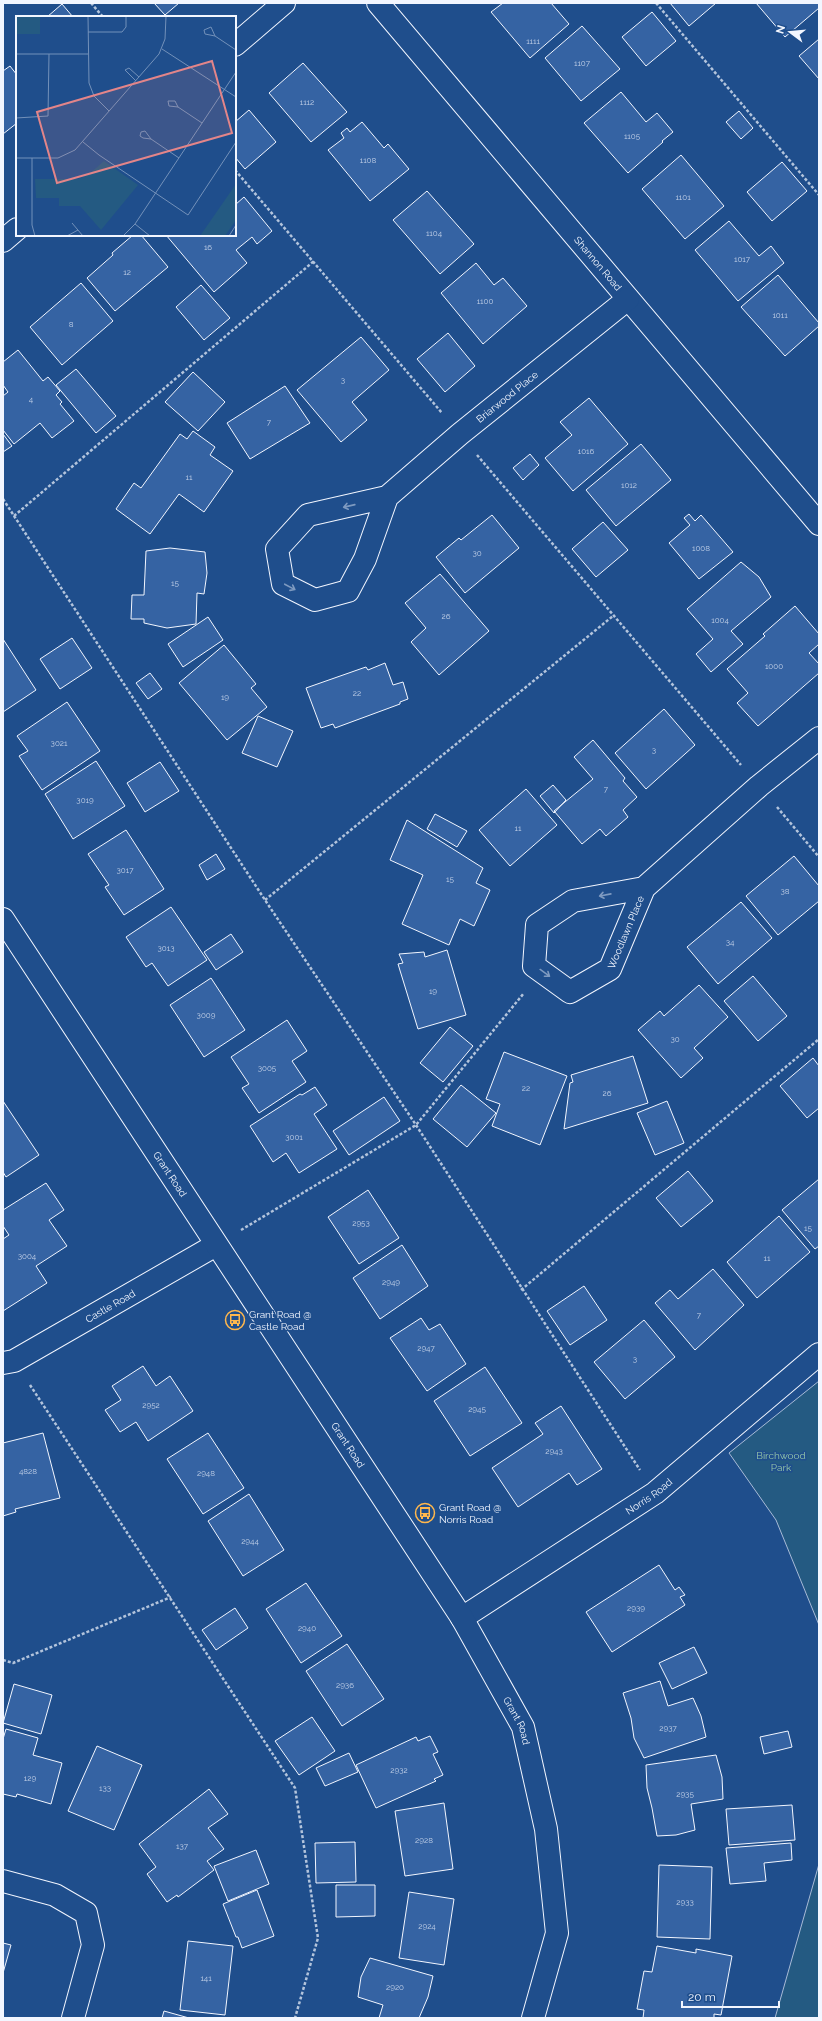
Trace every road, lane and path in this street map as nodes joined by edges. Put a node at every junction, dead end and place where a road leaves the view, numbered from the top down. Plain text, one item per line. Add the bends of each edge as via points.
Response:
1 (91, 3) edge
2 (284, 3) edge
3 (378, 3) edge
4 (656, 3) edge
5 (102, 16) edge
6 (236, 44) edge
7 (236, 171) edge
8 (819, 195) edge
9 (16, 230) edge
10 (3, 241) edge
11 (314, 261) junction
12 (628, 299) junction
13 (460, 434) junction
14 (387, 497) junction
15 (3, 499) edge
16 (14, 516) junction
17 (819, 524) edge
18 (613, 616) junction
19 (819, 738) edge
20 (759, 786) junction
21 (819, 857) edge
22 (644, 888) junction
23 (265, 900) junction
24 (3, 919) edge
25 (542, 970) junction
26 (819, 1039) edge
27 (416, 1125) junction
28 (216, 1245) junction
29 (521, 1290) junction
30 (819, 1354) edge
31 (8, 1362) edge
32 (655, 1493) junction
33 (171, 1597) junction
34 (462, 1618) junction
35 (3, 1660) edge
36 (3, 1881) edge
37 (73, 2018) edge
38 (295, 2018) edge
39 (533, 2018) edge

1 - 5 path
2 - 6 street
3 - 12 street, Shannon Road
4 - 8 path
7 - 11 path
9 - 10 street
11 - 13 path
11 - 16 path
12 - 13 street, Briarwood Place
12 - 17 street, Shannon Road
13 - 14 street, Briarwood Place
13 - 18 path
14 -> 14 street, Briarwood Place via 308,515 277,549 283,584 315,600 348,592 365,559
15 - 16 path
16 - 23 path
18 - 20 path
18 - 23 path
19 - 20 street, Woodlawn Place
20 - 21 path
20 - 22 street, Woodlawn Place
22 -> 25 street, Woodlawn Place via 573,901 537,925 534,966
25 -> 22 street, Woodlawn Place via 570,992 610,969
23 - 27 path
24 - 28 street, Grant Road
25 - 27 path
26 - 29 path
27 - 28 path
27 - 29 path
28 - 31 street, Castle Road
28 - 34 street, Grant Road
29 - 32 path
30 - 32 street, Norris Road
31 - 33 path
32 - 34 street, Norris Road
33 - 35 path via 13,1663
33 - 38 path via 295,1788 318,1938
34 - 39 street, Grant Road via 523,1727 546,1829 557,1933
36 - 37 street via 55,1895 86,1913 93,1945

